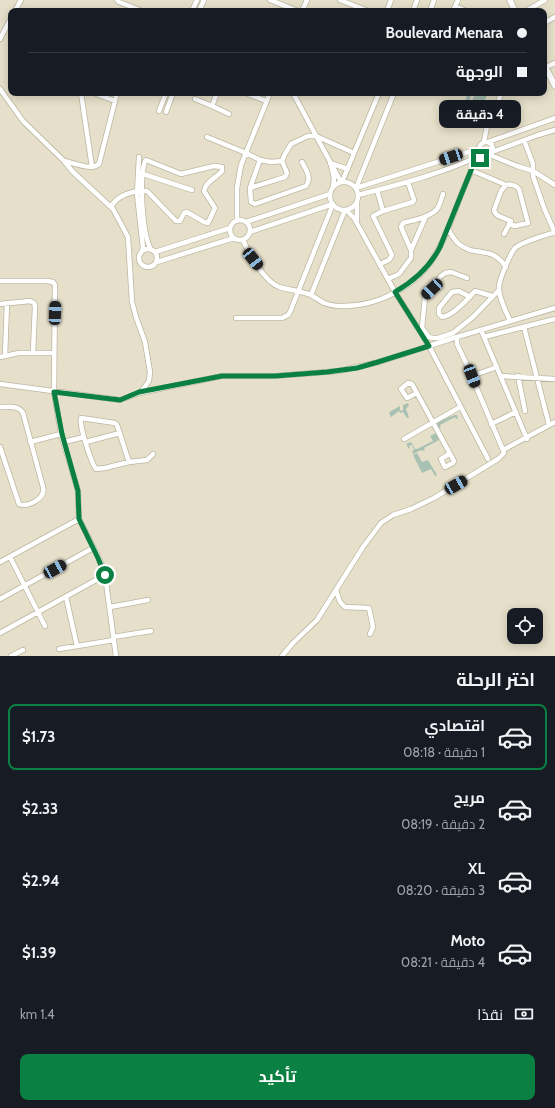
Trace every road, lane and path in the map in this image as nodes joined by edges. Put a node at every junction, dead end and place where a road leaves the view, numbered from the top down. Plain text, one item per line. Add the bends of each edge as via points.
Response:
1 (117, 0) edge
2 (270, 0) edge
3 (340, 0) edge
4 (545, 0) edge
5 (537, 2) edge
6 (134, 8) edge
7 (290, 8) edge
8 (360, 8) edge
9 (8, 23) edge
10 (0, 38) edge
11 (547, 70) edge
12 (555, 86) edge
13 (0, 89) edge
14 (81, 96) edge
15 (102, 96) edge
16 (116, 96) edge
17 (165, 96) edge
18 (172, 96) edge
19 (216, 96) edge
20 (254, 96) edge
21 (268, 96) edge
22 (295, 96) edge
23 (378, 96) edge
24 (393, 96) edge
25 (500, 96) edge
26 (195, 100) dead end
27 (115, 101) junction
28 (266, 101) junction
29 (212, 106) junction
30 (159, 111) dead end
31 (166, 112) dead end
32 (229, 114) dead end
33 (555, 118) edge
34 (555, 130) edge
35 (316, 136) junction
36 (207, 137) dead end
37 (524, 140) junction
38 (486, 142) junction
39 (478, 149) junction
40 (246, 153) junction
41 (354, 153) junction
42 (491, 153) junction
43 (481, 155) junction
44 (139, 158) dead end
45 (260, 160) junction
46 (64, 161) junction
47 (282, 161) junction
48 (302, 162) dead end
49 (331, 164) junction
50 (92, 167) junction
51 (348, 168) junction
52 (471, 170) junction
53 (533, 171) junction
54 (143, 174) junction
55 (342, 182) junction
56 (408, 182) junction
57 (506, 185) junction
58 (555, 185) edge
59 (333, 187) junction
60 (250, 188) junction
61 (356, 188) junction
62 (192, 190) dead end
63 (377, 190) junction
64 (140, 191) junction
65 (330, 194) junction
66 (443, 194) dead end
67 (358, 195) junction
68 (356, 202) junction
69 (333, 204) junction
70 (111, 207) junction
71 (345, 210) junction
72 (383, 211) junction
73 (426, 216) junction
74 (236, 221) junction
75 (246, 222) junction
76 (356, 222) junction
77 (509, 224) junction
78 (230, 228) junction
79 (448, 229) junction
80 (250, 232) junction
81 (555, 233) edge
82 (504, 234) dead end
83 (234, 238) junction
84 (243, 240) junction
85 (411, 250) junction
86 (153, 251) junction
87 (141, 253) junction
88 (130, 261) junction
89 (140, 261) junction
90 (156, 262) junction
91 (380, 264) junction
92 (506, 267) junction
93 (466, 278) dead end
94 (388, 279) junction
95 (0, 281) edge
96 (499, 290) junction
97 (299, 292) junction
98 (395, 292) junction
99 (311, 295) junction
100 (470, 296) junction
101 (492, 296) junction
102 (7, 303) junction
103 (0, 304) edge
104 (555, 308) edge
105 (236, 318) dead end
106 (555, 319) edge
107 (510, 321) junction
108 (524, 327) junction
109 (481, 330) junction
110 (3, 332) edge
111 (457, 337) junction
112 (484, 337) junction
113 (429, 346) junction
114 (33, 352) junction
115 (54, 353) junction
116 (2, 356) edge
117 (497, 366) junction
118 (472, 376) junction
119 (501, 376) junction
120 (518, 376) junction
121 (537, 378) junction
122 (555, 379) edge
123 (0, 384) edge
124 (54, 392) junction
125 (141, 392) junction
126 (417, 393) dead end
127 (0, 407) edge
128 (460, 407) junction
129 (524, 410) dead end
130 (516, 412) junction
131 (433, 422) junction
132 (555, 422) edge
133 (490, 424) junction
134 (549, 425) junction
135 (120, 433) junction
136 (62, 434) junction
137 (527, 439) junction
138 (85, 440) junction
139 (404, 440) dead end
140 (30, 442) junction
141 (64, 442) junction
142 (0, 447) edge
143 (502, 450) junction
144 (153, 454) dead end
145 (449, 454) dead end
146 (488, 459) dead end
147 (129, 462) junction
148 (79, 519) junction
149 (93, 548) junction
150 (10, 557) junction
151 (0, 562) edge
152 (105, 575) junction
153 (25, 586) junction
154 (336, 590) junction
155 (66, 597) junction
156 (0, 599) edge
157 (148, 600) dead end
158 (110, 607) junction
159 (38, 613) junction
160 (45, 626) dead end
161 (151, 631) dead end
162 (0, 633) edge
163 (370, 634) dead end
164 (113, 639) junction
165 (77, 646) junction
166 (58, 649) dead end
167 (23, 650) dead end
168 (11, 656) edge
169 (116, 656) edge
170 (282, 656) edge

1 - 6 street
2 - 7 street
3 - 8 street
4 - 5 street
9 - 10 street
11 - 12 street
13 - 46 street via 23,121
14 - 50 street
15 - 27 street
16 - 27 street
17 - 30 street
18 - 31 street
19 - 29 street
20 - 28 street
21 - 28 street
22 - 35 street
23 - 41 street
24 - 61 street
25 - 38 street via 487,126
26 - 29 street
27 - 50 street via 101,161 98,166
28 - 40 street
29 - 32 street
33 - 38 street
34 - 37 street
35 - 41 street
35 - 47 street via 308,136 291,144
35 - 49 street
36 - 40 street
37 - 42 street
37 - 53 street
38 - 39 street via 480,144
38 - 42 street via 493,147
39 - 43 street
39 - 61 street
40 - 45 street
40 - 74 street via 238,177
41 - 51 street
42 - 43 street via 487,156
42 - 53 street via 513,165
43 - 52 street
43 - 56 street
44 - 64 street
45 - 47 street
45 - 60 street
46 - 50 street
46 - 70 street
47 - 60 street via 285,177
48 - 60 street via 309,179 304,188 255,204 251,202
49 - 51 street
49 - 55 street
49 - 59 street
51 - 55 street
52 - 57 street
52 - 79 street
53 - 58 street
53 - 81 street via 546,214
54 - 62 street
54 - 64 street
54 - 64 street via 146,160 181,174 217,166 223,169 204,189 215,208 209,222 206,223 187,212 184,212 180,221 176,221 147,191
55 - 59 street
55 - 61 street via 350,183
56 - 63 street
56 - 72 street via 413,202
57 - 77 street via 500,191 493,211 496,215 511,221
57 - 77 street via 516,186 518,189 528,223 515,226
59 - 65 street
61 - 67 street
63 - 67 street
63 - 72 street
64 - 70 street via 122,197
64 - 86 street via 148,243
64 - 87 street
65 - 69 street
65 - 75 street
66 - 73 street via 437,209
67 - 68 street
68 - 71 street
68 - 76 street
69 - 71 street
69 - 80 street
69 - 97 street
70 - 88 street via 128,237
71 - 76 street
71 - 99 street
72 - 91 street via 373,217 392,255 389,260
73 - 85 street
73 - 85 street via 401,224
74 - 75 street
74 - 78 street
75 - 80 street
76 - 91 street
77 - 82 street
78 - 83 street
78 - 86 street
79 - 92 street via 461,246 472,251 493,254
79 - 98 street via 438,251 426,268 409,284
80 - 84 street
81 - 92 street via 517,246
83 - 84 street
83 - 90 street
84 - 97 street via 247,251 265,276 278,286
85 - 94 street via 411,258 399,274
86 - 87 street via 145,250
86 - 90 street via 157,258
87 - 89 street
88 - 89 street
88 - 125 street via 132,302 145,342 150,372 149,381
89 - 90 street via 148,267
91 - 94 street
92 - 96 street via 499,283
93 - 101 street via 451,272 445,273 426,294 422,328 429,337 436,338 455,332
94 - 98 street
95 - 115 street via 53,282 56,289
96 - 101 street
96 - 107 street
97 - 99 street
97 - 105 street via 289,314 284,318
98 - 99 street via 374,302 352,305 325,303
98 - 113 street
100 - 100 street via 448,316 439,314 439,308 452,292 459,291
100 - 101 street via 476,291
102 - 103 street
102 - 110 street
102 - 114 street via 34,303 36,307
104 - 107 street
106 - 108 street
107 - 109 street
108 - 112 street
108 - 121 street
109 - 111 street
109 - 112 street
110 - 116 street
111 - 113 street
111 - 118 street via 457,344
112 - 117 street
113 - 125 street via 339,371 275,376 222,376
113 - 128 street
114 - 115 street
114 - 116 street
115 - 124 street
117 - 118 street
117 - 119 street
118 - 133 street
119 - 120 street
119 - 130 street
120 - 121 street
120 - 129 street
121 - 122 street
121 - 134 street
123 - 124 street
124 - 125 street via 115,400
124 - 136 street
126 - 131 street
127 - 140 street via 17,407 22,410
128 - 131 street
128 - 146 street
130 - 133 street
130 - 137 street
131 - 139 street
131 - 145 street
132 - 134 street
133 - 143 street
134 - 137 street
135 - 138 street
135 - 138 street via 115,423 82,418 80,422
135 - 147 street
136 - 140 street
136 - 141 street
137 - 143 street
138 - 141 street
138 - 147 street via 96,469
140 - 142 street via 44,491 42,496 26,505 18,504 16,500
141 - 148 street via 78,491
143 - 154 street via 504,453 498,460 478,472 424,503 385,520 374,531
144 - 147 street via 147,460
148 - 149 street
148 - 150 street
149 - 152 street
149 - 153 street
150 - 151 street
150 - 153 street
152 - 155 street
152 - 158 street
153 - 156 street
153 - 159 street
154 - 163 street via 340,602 345,607 369,608 373,627
154 - 170 street via 317,620
155 - 159 street
155 - 165 street
157 - 158 street
158 - 164 street
159 - 160 street
159 - 162 street
161 - 164 street
164 - 165 street
164 - 169 street
165 - 166 street
167 - 168 street

